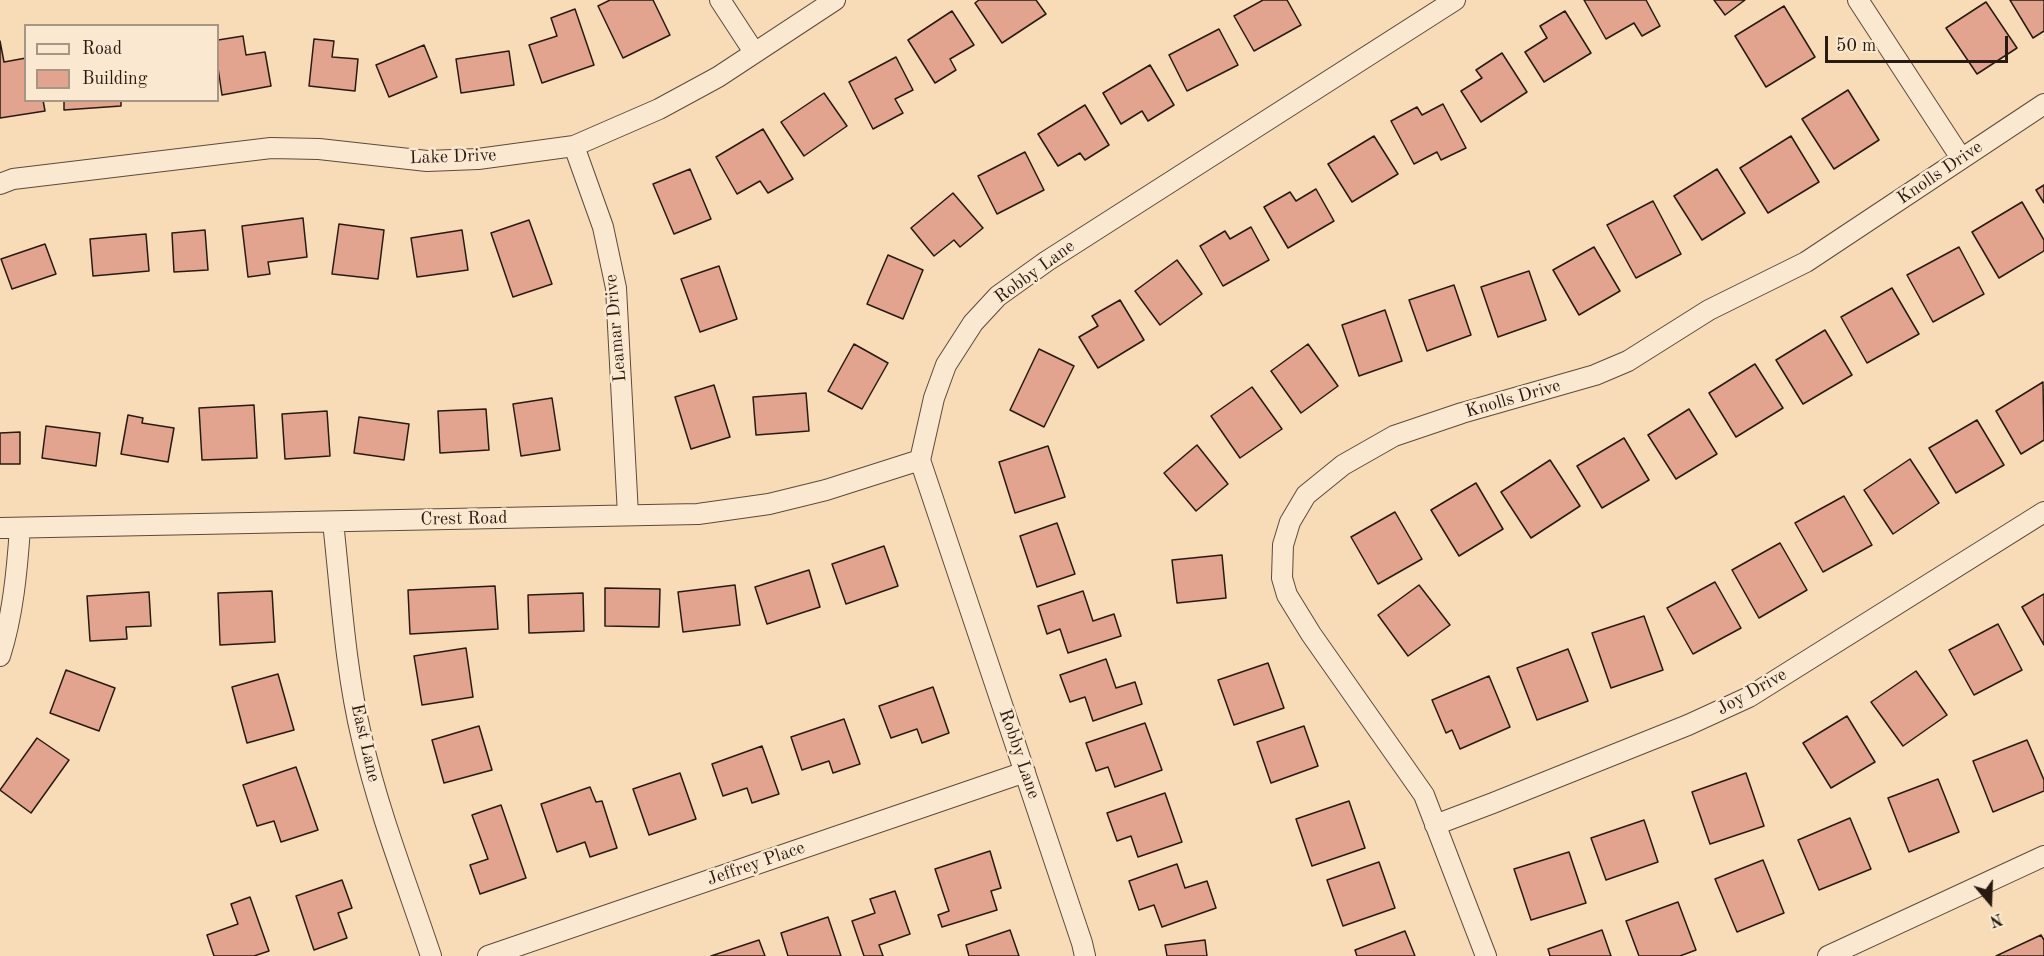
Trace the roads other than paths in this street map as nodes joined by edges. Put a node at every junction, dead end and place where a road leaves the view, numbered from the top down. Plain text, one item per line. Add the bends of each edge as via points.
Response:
1 (720, 0) edge
2 (835, 0) edge
3 (1455, 0) edge
4 (1858, 0) edge
5 (754, 52) junction
6 (2044, 104) edge
7 (574, 146) junction
8 (1961, 158) junction
9 (0, 184) edge
10 (921, 460) junction
11 (2044, 512) edge
12 (628, 515) junction
13 (333, 522) junction
14 (0, 528) edge
15 (20, 528) junction
16 (0, 656) edge
17 (1025, 772) junction
18 (1435, 825) junction
19 (2044, 856) edge
20 (431, 956) edge
21 (488, 956) edge
22 (1085, 956) edge
23 (1486, 956) edge
24 (1828, 956) edge

1 - 5 street
2 - 5 street, Lake Drive
3 - 10 street, Robby Lane via 998,296 973,324 946,365 934,398
4 - 8 street
5 - 7 street, Lake Drive via 659,109
6 - 8 street, Knolls Drive
7 - 9 street, Lake Drive via 478,159 427,161 271,148 13,179
7 - 12 street, Leamar Drive via 603,227 616,288
8 - 18 street, Knolls Drive via 1806,262 1710,310 1628,361 1595,375 1394,436 1343,465 1306,495 1290,522 1283,545 1282,578 1287,595 1424,795
10 - 12 street, Crest Road via 770,504 698,514
10 - 17 street, Robby Lane
11 - 18 street, Joy Drive via 1749,697
12 - 13 street, Crest Road
13 - 15 street, Crest Road
13 - 20 street, East Lane via 347,658 361,738
14 - 15 street, Crest Road
15 - 16 street via 16,579
17 - 21 street, Jeffrey Place
17 - 22 street, Robby Lane
18 - 23 street, Knolls Drive
19 - 24 street

